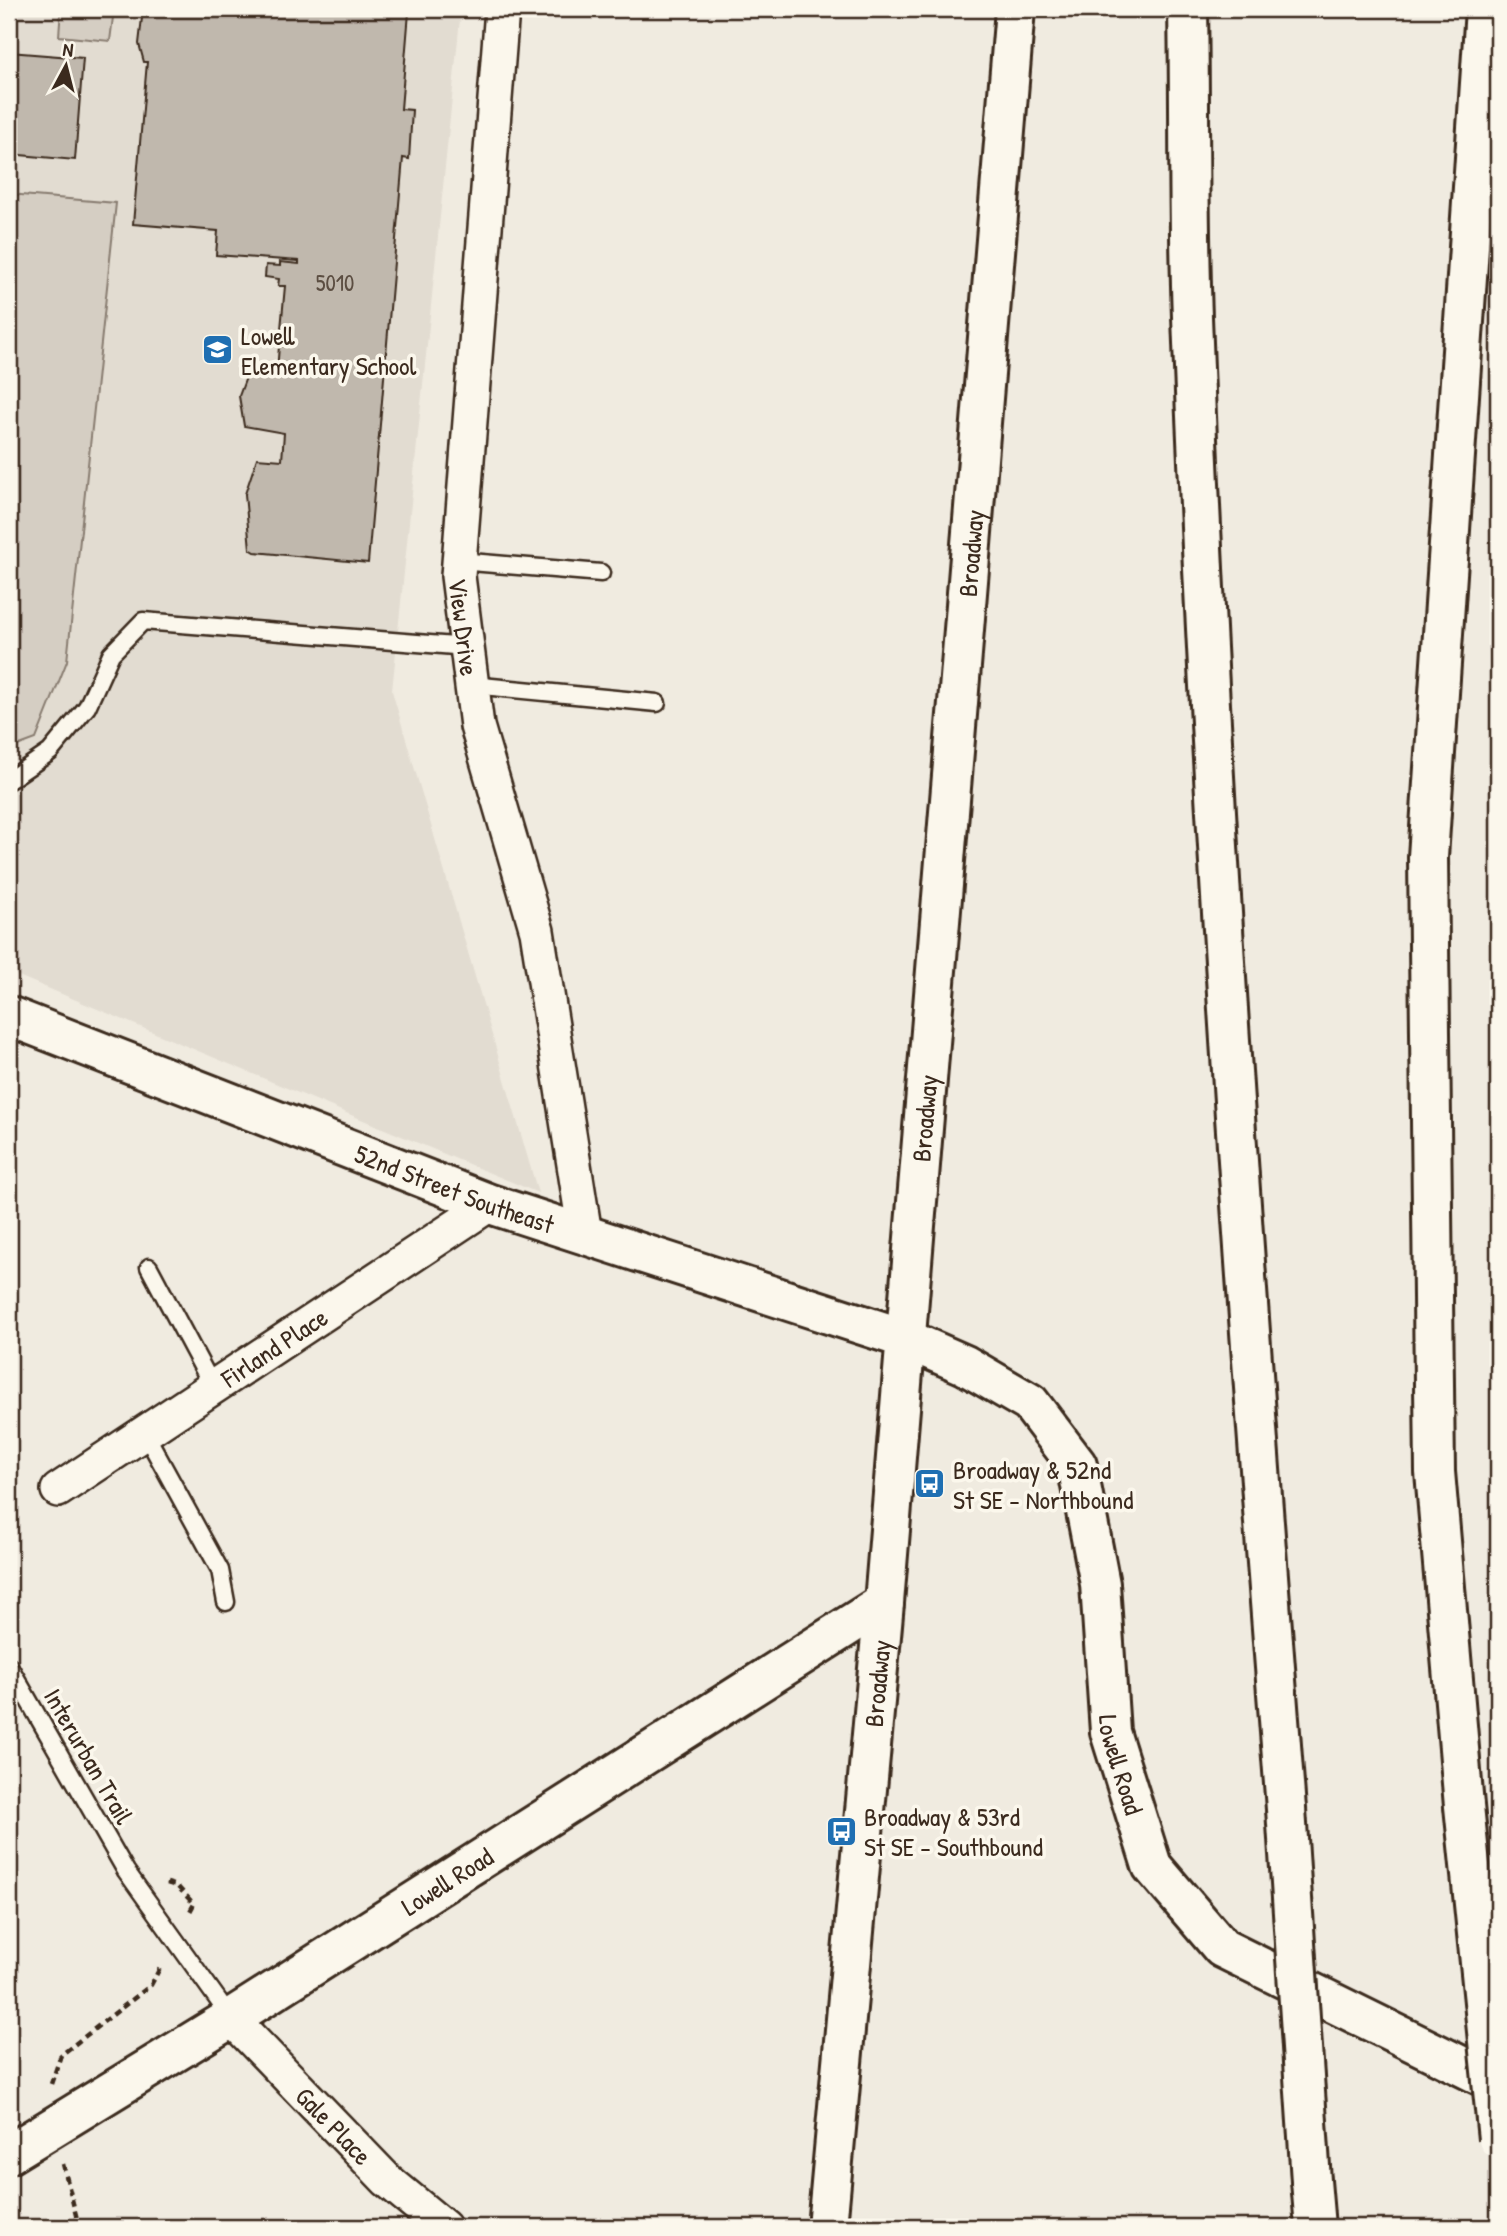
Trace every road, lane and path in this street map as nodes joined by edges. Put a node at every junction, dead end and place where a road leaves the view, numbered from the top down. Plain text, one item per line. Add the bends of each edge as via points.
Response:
1 (502, 9) edge
2 (1015, 9) edge
3 (1188, 9) edge
4 (1485, 9) edge
5 (459, 561) junction
6 (601, 573) dead end
7 (467, 647) junction
8 (472, 685) junction
9 (657, 703) dead end
10 (9, 780) edge
11 (9, 1016) edge
12 (490, 1204) junction
13 (585, 1234) junction
14 (149, 1267) dead end
15 (906, 1339) junction
16 (213, 1387) junction
17 (145, 1433) junction
18 (58, 1490) dead end
19 (226, 1602) dead end
20 (884, 1603) junction
21 (9, 1666) edge
22 (126, 1871) junction
23 (174, 1941) junction
24 (231, 2018) junction
25 (1498, 2084) edge
26 (48, 2092) dead end
27 (1498, 2139) edge
28 (9, 2154) edge
29 (61, 2157) dead end
30 (79, 2227) edge
31 (444, 2227) edge
32 (827, 2227) edge
33 (1315, 2227) edge

1 - 5 street, View Drive
2 - 15 main road, Broadway
3 - 33 main road, bridge via 1192,314 1218,846
4 - 27 main road, bridge via 1428,857 1435,1472
5 - 6 lane
5 - 7 street, View Drive
7 - 8 street, View Drive
7 - 10 lane via 143,621 111,654 87,707 50,752
8 - 9 lane
8 - 13 street, View Drive via 477,726 537,931
11 - 12 main road, 52nd Street Southeast
12 - 13 main road, 52nd Street Southeast
12 - 16 street, Firland Place
13 - 15 main road, 52nd Street Southeast
14 - 16 lane
15 - 20 main road, Broadway
15 - 25 main road, Lowell Road via 965,1365 1030,1403 1077,1465 1100,1584 1110,1732 1152,1866 1222,1948
16 - 17 street, Firland Place
17 - 18 street, Firland Place
17 - 19 lane via 220,1570
20 - 24 main road, Lowell Road
20 - 32 main road, Broadway
21 - 22 lane, Interurban Trail
22 - 23 lane, Interurban Trail
22 - 23 path via 177,1886 194,1903
23 - 24 lane, Interurban Trail
23 - 26 path via 151,1985 61,2056
24 - 28 main road, Lowell Road
24 - 31 street, Gale Place via 387,2180
29 - 30 path

